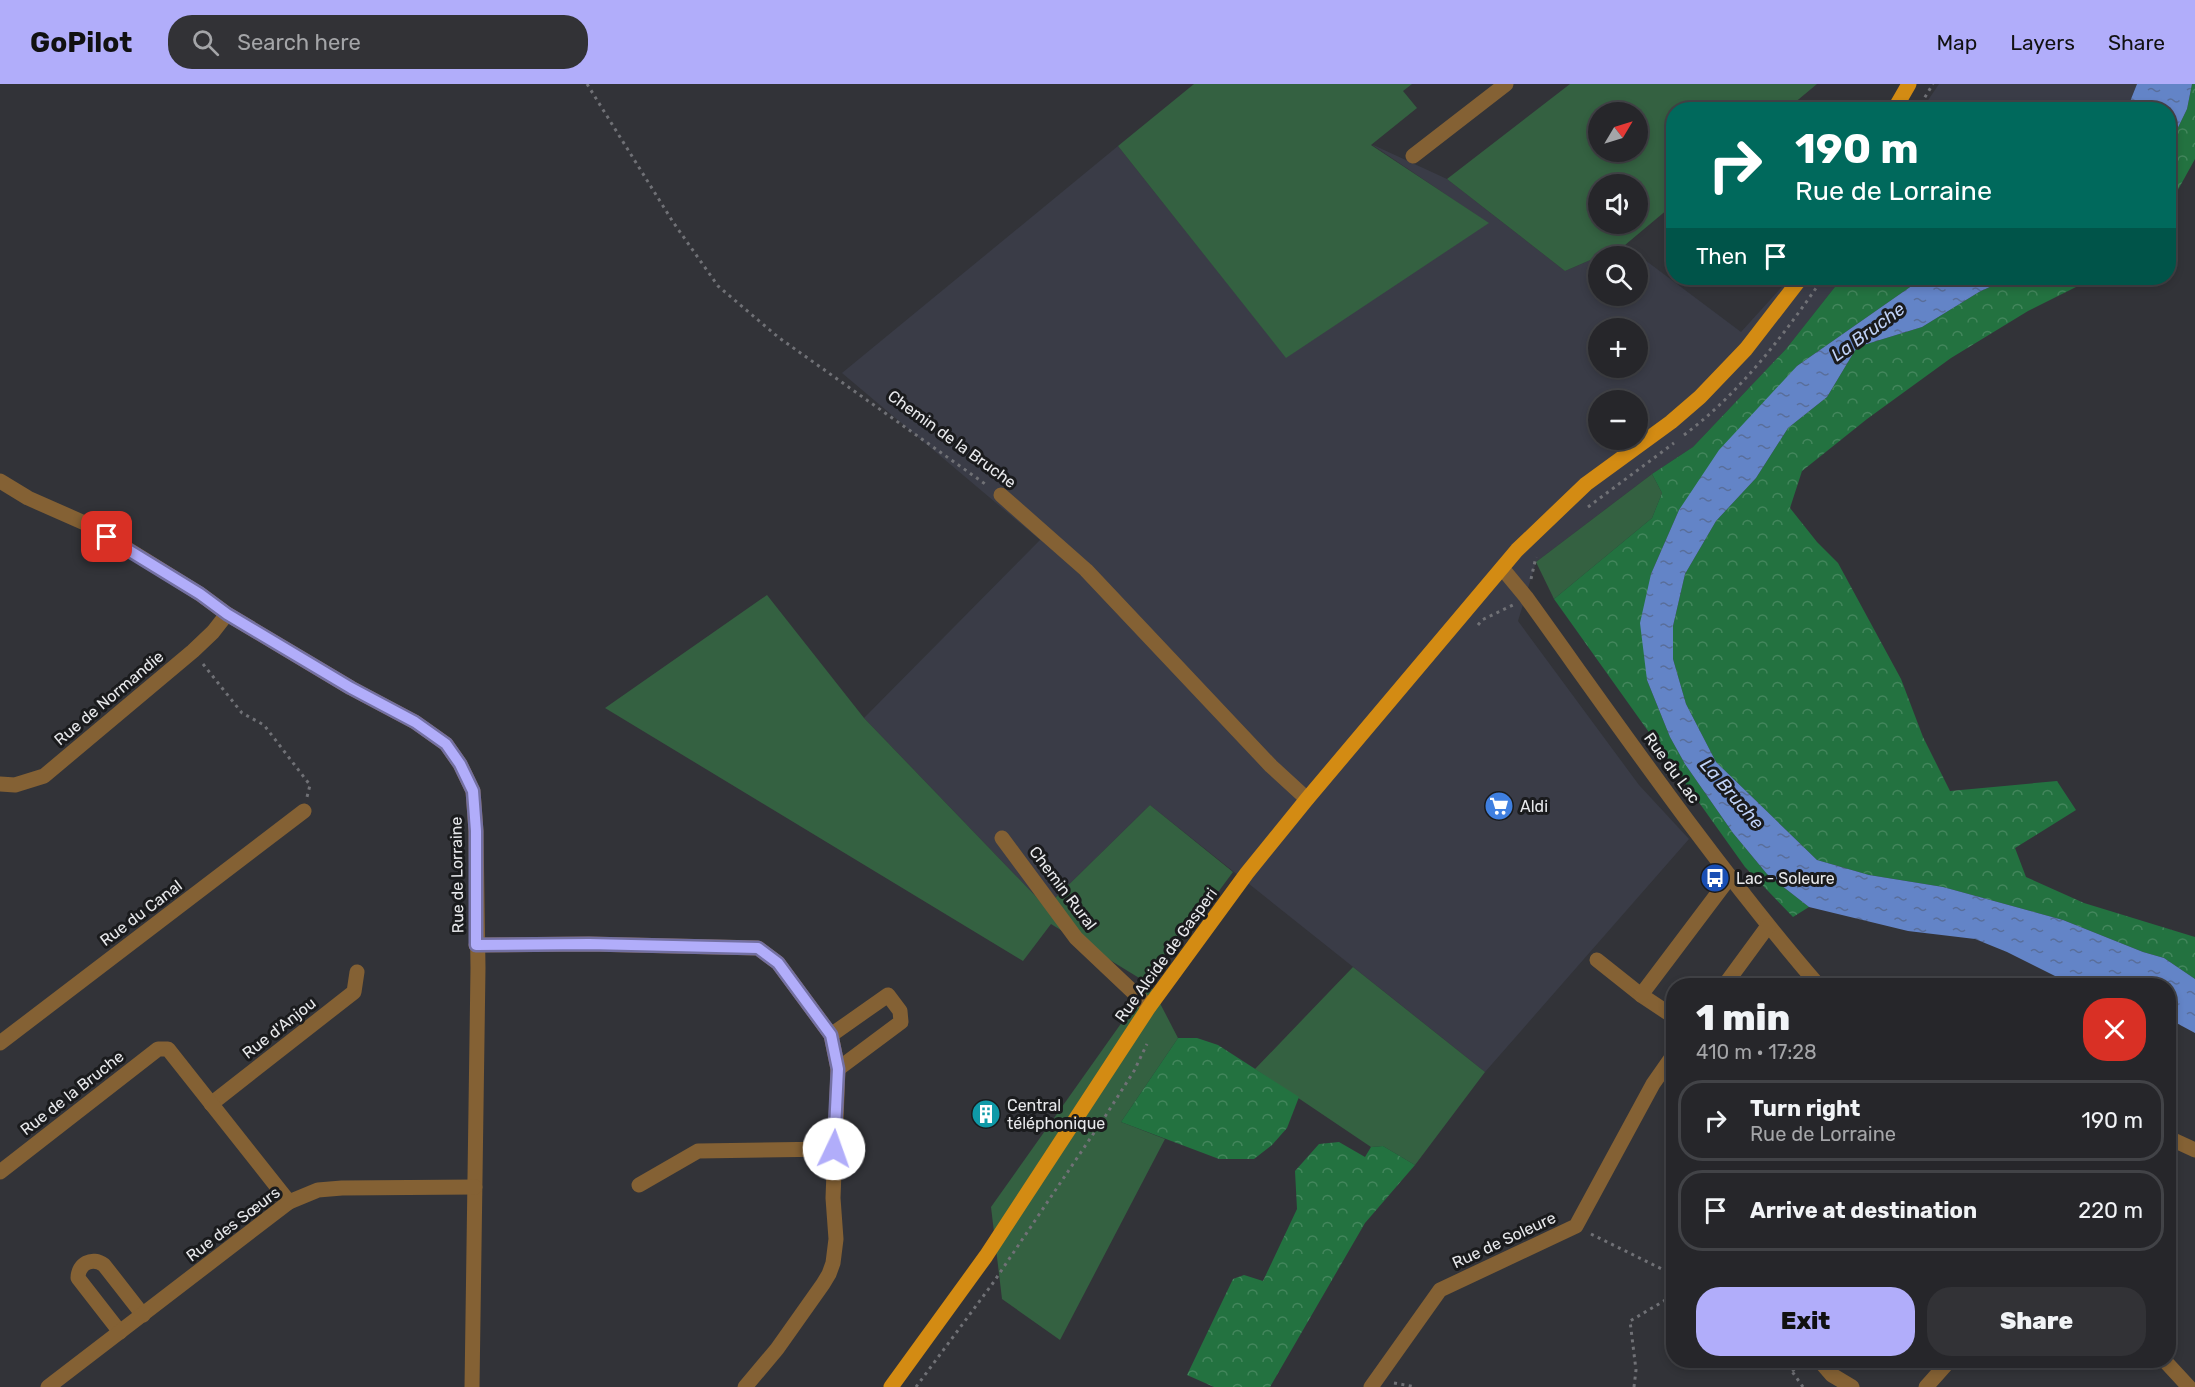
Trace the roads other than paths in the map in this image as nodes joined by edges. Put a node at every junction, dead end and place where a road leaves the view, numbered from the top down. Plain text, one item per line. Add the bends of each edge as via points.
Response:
1 (1506, 84) edge
2 (1910, 84) edge
3 (1899, 102) edge
4 (1413, 156) dead end
5 (1796, 285) edge
6 (0, 481) edge
7 (1001, 495) road end
8 (1502, 568) junction
9 (227, 614) junction
10 (0, 784) edge
11 (1307, 799) junction
12 (304, 811) road end
13 (1002, 838) dead end
14 (1730, 877) junction
15 (1768, 926) junction
16 (476, 945) junction
17 (1597, 960) dead end
18 (357, 972) dead end
19 (1730, 978) edge
20 (1812, 978) edge
21 (1641, 995) junction
22 (1149, 1007) junction
23 (1666, 1012) edge
24 (831, 1035) junction
25 (0, 1043) edge
26 (1666, 1065) edge
27 (838, 1069) junction
28 (211, 1104) junction
29 (2176, 1141) edge
30 (834, 1149) junction
31 (2195, 1150) edge
32 (0, 1172) edge
33 (639, 1185) dead end
34 (475, 1187) junction
35 (289, 1203) junction
36 (143, 1315) junction
37 (120, 1332) junction
38 (1826, 1368) edge
39 (1943, 1368) edge
40 (2171, 1368) edge
41 (48, 1387) edge
42 (472, 1387) edge
43 (746, 1387) edge
44 (891, 1387) edge
45 (1371, 1387) edge
46 (1852, 1387) edge
47 (1926, 1387) edge
48 (2189, 1387) edge

1 - 4 street
2 - 3 main road
5 - 8 main road, Rue Alcide de Gasperi via 1746,349 1694,403 1586,484
6 - 9 street, Rue de Lorraine via 89,525
7 - 11 street, Chemin de la Bruche via 1086,570
8 - 11 main road, Rue Alcide de Gasperi
8 - 14 street, Rue du Lac
9 - 10 street, Rue de Normandie via 193,651 44,776 15,785
9 - 16 street, Rue de Lorraine via 415,722 446,744 473,791
11 - 22 main road, Rue Alcide de Gasperi via 1247,873
12 - 25 street, Rue du Canal
13 - 22 street, Chemin Rural via 1076,938
14 - 15 street, Rue du Lac
14 - 21 street
15 - 19 street
15 - 20 street, Rue du Lac
16 - 24 street via 758,948 778,963
16 - 34 street, Rue de Lorraine
17 - 21 street
18 - 28 street, Rue d'Anjou via 354,992
21 - 23 street
22 - 44 main road, Rue Alcide de Gasperi via 986,1256
24 - 27 street
24 - 27 street via 888,995 900,1011 901,1022
26 - 45 street, Rue de Soleure via 1576,1226 1440,1290
27 - 30 street
28 - 32 street, Rue de la Bruche via 168,1049 158,1048
28 - 35 street
29 - 31 street
30 - 33 street via 698,1151
30 - 43 street via 836,1239 830,1274
34 - 35 street, Rue des Sœurs via 318,1190
34 - 42 street, Rue de Lorraine
35 - 36 street, Rue des Sœurs
36 - 37 street, Rue des Sœurs
36 - 37 street via 104,1265 87,1262 79,1269 78,1278
37 - 41 street, Rue des Sœurs
38 - 46 street
39 - 47 street
40 - 48 street

